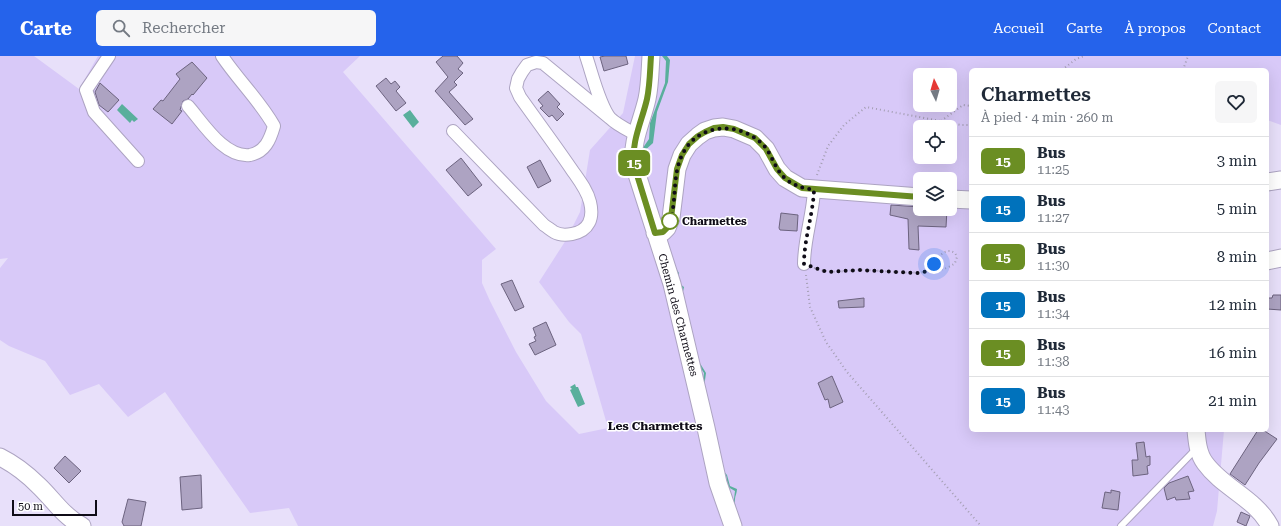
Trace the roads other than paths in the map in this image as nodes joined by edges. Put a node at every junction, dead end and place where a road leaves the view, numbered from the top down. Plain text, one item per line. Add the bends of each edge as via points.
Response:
1 (110, 56) edge
2 (222, 56) edge
3 (586, 56) edge
4 (650, 56) edge
5 (188, 106) dead end
6 (610, 118) junction
7 (453, 131) dead end
8 (637, 135) junction
9 (138, 161) dead end
10 (1281, 180) edge
11 (1269, 182) edge
12 (814, 190) junction
13 (913, 197) edge
14 (957, 199) edge
15 (969, 200) edge
16 (659, 233) junction
17 (1281, 258) edge
18 (1269, 261) edge
19 (804, 264) road end
20 (1196, 432) edge
21 (1198, 447) junction
22 (0, 457) edge
23 (82, 526) edge
24 (733, 526) edge
25 (1121, 526) edge
26 (1270, 526) edge

1 - 9 street via 86,90 94,112
2 - 5 street via 274,126 264,148 257,154 243,156 228,150
3 - 6 street via 601,101
4 - 8 street, Chemin des Charmettes via 648,93
6 - 7 street via 543,63 527,65 518,79 516,88 520,97 590,200 591,221 586,228 570,234 554,232 544,225
6 - 8 street
8 - 16 street, Chemin des Charmettes via 634,165
10 - 11 street
12 - 13 street
12 - 16 street via 802,188 785,178 766,149 755,138 734,129 714,128 698,136 682,155 677,169 671,218 667,228
12 - 19 street
14 - 15 street
16 - 24 street, Chemin des Charmettes via 718,484
17 - 18 street
20 - 21 street
21 - 25 lane
21 - 26 street via 1204,462 1213,473 1254,505
22 - 23 street via 38,485 71,520

